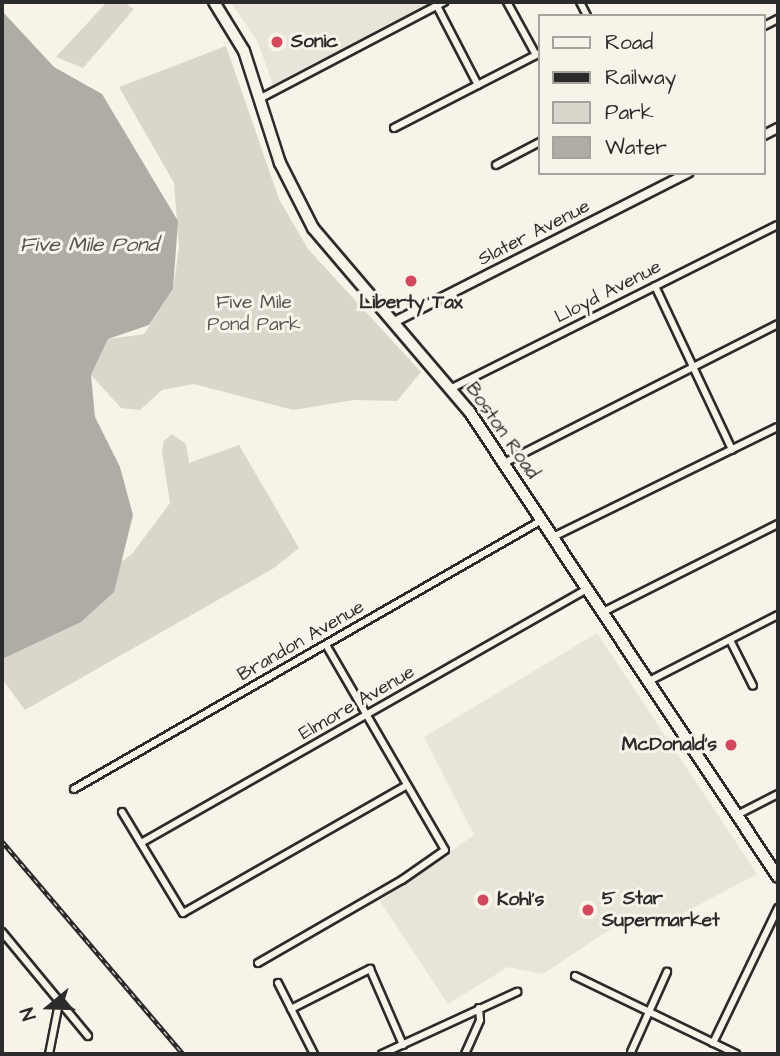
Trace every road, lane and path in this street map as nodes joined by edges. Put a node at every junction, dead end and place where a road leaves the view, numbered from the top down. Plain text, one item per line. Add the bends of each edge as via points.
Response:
1 (214, 2) edge
2 (444, 2) edge
3 (507, 2) edge
4 (437, 6) junction
5 (538, 54) edge
6 (478, 85) junction
7 (261, 98) junction
8 (394, 128) dead end
9 (538, 143) edge
10 (496, 165) dead end
11 (684, 175) edge
12 (778, 225) edge
13 (655, 286) junction
14 (394, 322) junction
15 (778, 324) edge
16 (692, 367) junction
17 (452, 388) junction
18 (778, 427) edge
19 (732, 450) junction
20 (504, 463) junction
21 (542, 520) junction
22 (778, 524) edge
23 (553, 537) junction
24 (587, 589) junction
25 (603, 612) junction
26 (778, 615) edge
27 (730, 640) junction
28 (326, 645) junction
29 (649, 681) junction
30 (753, 686) dead end
31 (367, 714) junction
32 (407, 785) junction
33 (74, 789) dead end
34 (778, 794) edge
35 (122, 812) dead end
36 (737, 815) junction
37 (141, 843) junction
38 (778, 877) edge
39 (778, 908) edge
40 (2, 932) edge
41 (258, 963) dead end
42 (667, 972) dead end
43 (575, 976) dead end
44 (278, 983) dead end
45 (517, 992) dead end
46 (60, 1003) junction
47 (479, 1008) junction
48 (291, 1009) junction
49 (651, 1012) junction
50 (88, 1036) dead end
51 (713, 1043) junction
52 (403, 1045) junction
53 (631, 1052) dead end
54 (49, 1054) edge
55 (314, 1054) edge
56 (382, 1054) edge
57 (465, 1054) edge
58 (736, 1054) edge

1 - 7 main road, Boston Road via 240,43
2 - 4 street
3 - 5 street
4 - 6 street
4 - 7 street
5 - 6 street
6 - 8 street
7 - 14 main road, Boston Road via 280,163 305,216
9 - 10 street
11 - 14 street, Slater Avenue
12 - 13 street, Lloyd Avenue
13 - 16 street
13 - 17 street, Lloyd Avenue
14 - 17 main road, Boston Road
15 - 16 street
16 - 19 street
16 - 20 street
17 - 20 main road, Boston Road
18 - 19 street
19 - 23 street
20 - 21 main road, Boston Road
21 - 23 main road, Boston Road
21 - 28 street, Brandon Avenue
22 - 25 street
23 - 24 main road, Boston Road
24 - 25 main road, Boston Road
24 - 31 street, Elmore Avenue
25 - 29 main road, Boston Road
26 - 27 street
27 - 29 street
27 - 30 street
28 - 31 street
28 - 33 street, Brandon Avenue
29 - 36 main road, Boston Road
31 - 32 street
31 - 37 street, Elmore Avenue
32 - 37 street via 183,913
32 - 41 street via 444,850 402,880
34 - 36 street
35 - 37 street
36 - 38 main road, Boston Road
39 - 51 street
40 - 46 street
42 - 49 street
43 - 49 street
44 - 48 street
45 - 47 street
46 - 50 street
46 - 54 street
47 - 52 street
47 - 57 street via 480,1020
48 - 52 street via 370,969
48 - 55 street
49 - 51 street
49 - 53 street
51 - 58 street
52 - 56 street

